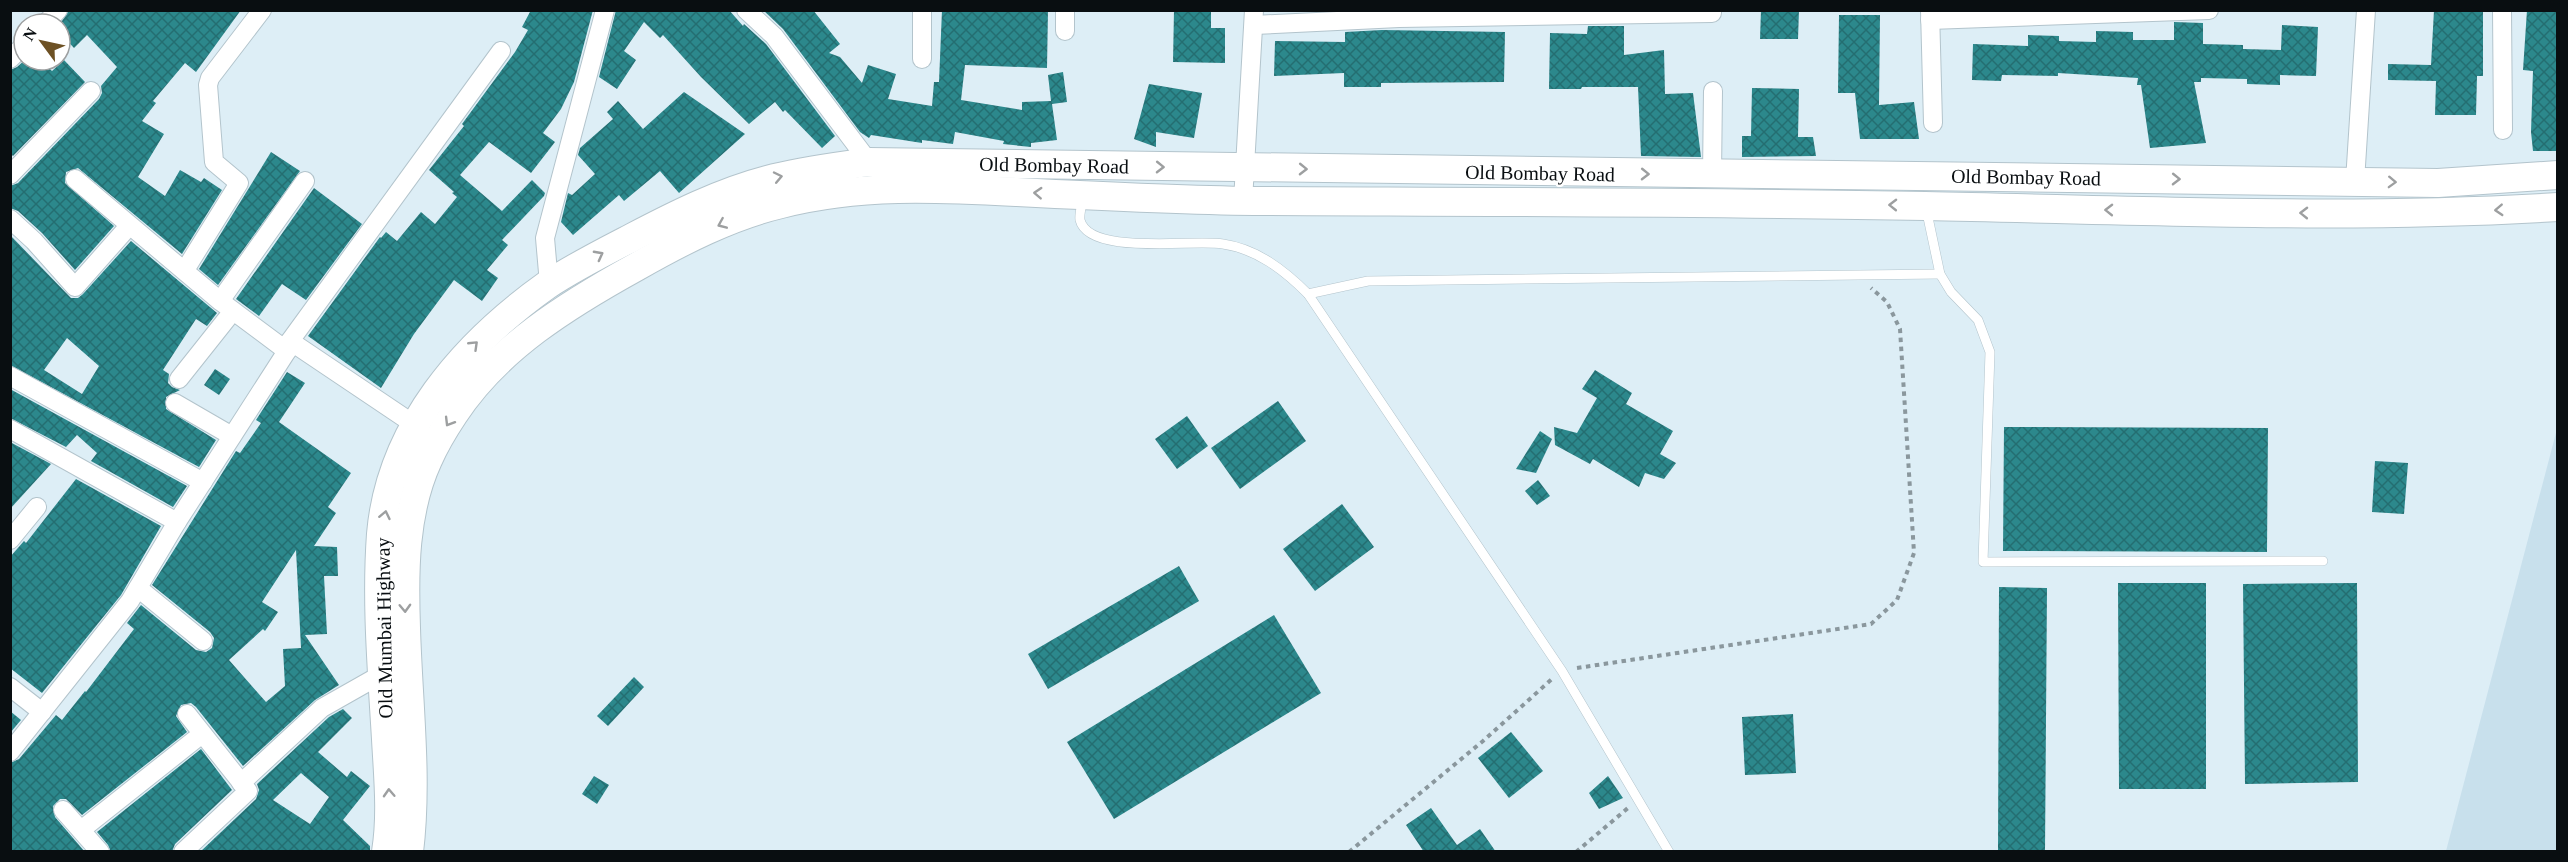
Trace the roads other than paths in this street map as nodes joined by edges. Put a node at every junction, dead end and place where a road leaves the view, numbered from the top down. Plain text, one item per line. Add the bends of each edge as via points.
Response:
1 (262, 10) edge
2 (605, 10) edge
3 (746, 10) edge
4 (922, 10) edge
5 (1065, 10) edge
6 (1712, 10) edge
7 (2209, 10) edge
8 (2366, 10) edge
9 (2502, 10) edge
10 (1362, 15) edge
11 (1930, 15) edge
12 (1254, 18) edge
13 (1065, 31) dead end
14 (501, 51) dead end
15 (922, 59) dead end
16 (91, 91) dead end
17 (1713, 91) dead end
18 (1933, 123) dead end
19 (2503, 130) dead end
20 (869, 162) junction
21 (1244, 169) junction
22 (10, 175) edge
23 (1712, 175) junction
24 (2558, 175) edge
25 (75, 179) dead end
26 (305, 181) dead end
27 (2355, 181) junction
28 (1083, 195) junction
29 (1244, 201) junction
30 (1925, 206) junction
31 (2558, 207) edge
32 (10, 219) edge
33 (129, 226) junction
34 (185, 270) junction
35 (1940, 274) junction
36 (549, 284) junction
37 (1308, 294) junction
38 (226, 306) junction
39 (565, 309) joint
40 (289, 346) junction
41 (10, 376) edge
42 (178, 379) dead end
43 (175, 403) dead end
44 (415, 425) junction
45 (10, 429) edge
46 (232, 436) junction
47 (203, 482) junction
48 (37, 507) dead end
49 (177, 522) junction
50 (10, 540) edge
51 (2323, 561) dead end
52 (138, 588) junction
53 (203, 641) dead end
54 (382, 674) junction
55 (10, 687) edge
56 (42, 712) junction
57 (187, 714) dead end
58 (202, 734) junction
59 (10, 752) edge
60 (241, 783) junction
61 (63, 810) dead end
62 (81, 830) junction
63 (100, 852) edge
64 (183, 852) edge
65 (386, 852) edge
66 (409, 852) edge
67 (1669, 852) edge

1 - 34 street via 210,78 213,162 238,183
2 - 36 street via 545,238
3 - 20 street via 774,36
4 - 15 street
5 - 13 street
6 - 10 street via 1712,14
7 - 11 street
8 - 27 street
9 - 19 street
10 - 12 street
11 - 18 street
12 - 21 street
14 - 40 street
16 - 22 street
17 - 23 street
20 -> 21 main road, Old Bombay Road
36 -> 20 main road, Old Bombay Road via 662,222 717,197 767,180
21 -> 23 main road, Old Bombay Road
21 - 29 street
23 -> 27 main road, Old Bombay Road
27 -> 24 main road, Old Bombay Road via 2438,183
25 - 33 street
26 - 38 street
28 - 29 main road, Old Bombay Road
28 - 37 lane via 1080,220 1085,230 1103,241 1222,244 1244,249 1280,267
28 -> 39 main road, Old Bombay Road via 861,189 777,204 674,246
30 -> 29 main road, Old Bombay Road
31 -> 30 main road, Old Bombay Road via 2351,214
30 - 35 lane
32 - 33 street via 75,287
33 - 34 street
34 - 38 street
35 - 37 lane via 1368,281
35 - 51 lane via 1978,320 1990,352 1983,562
44 -> 36 main road, Old Mumbai Highway via 464,356 497,324
37 - 67 lane via 1562,671
38 - 40 street
38 - 42 street
39 -> 66 main road, Old Mumbai Highway via 485,374 458,407 426,463 417,489 404,583 414,811
40 - 44 street
40 - 46 street
41 - 47 street
43 - 46 street
54 -> 44 main road, Old Mumbai Highway via 382,530 391,483
45 - 49 street
46 - 47 street
47 - 49 street
48 - 50 street
49 - 52 street
52 - 53 street
52 - 56 street
54 - 60 street via 322,708
65 -> 54 main road, Old Mumbai Highway via 390,808
55 - 56 street
56 - 59 street
57 - 58 street
58 - 60 street
58 - 62 street
60 - 64 street via 248,791
61 - 62 street
62 - 63 street

